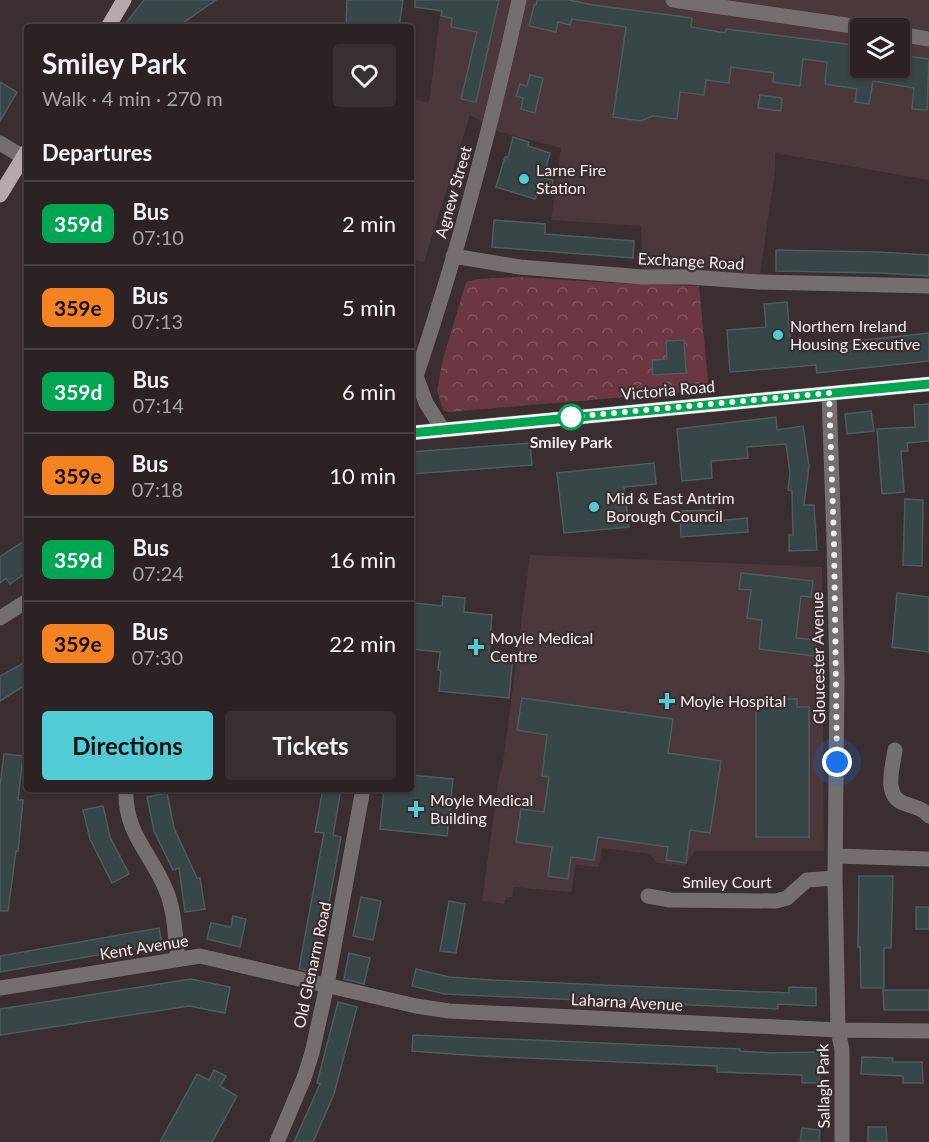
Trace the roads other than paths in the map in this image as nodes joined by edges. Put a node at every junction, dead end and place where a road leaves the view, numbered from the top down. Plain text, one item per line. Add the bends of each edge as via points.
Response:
1 (124, 0) edge
2 (519, 0) edge
3 (673, 0) edge
4 (110, 24) edge
5 (850, 26) edge
6 (910, 36) edge
7 (929, 39) edge
8 (0, 143) edge
9 (24, 154) edge
10 (24, 156) edge
11 (0, 195) edge
12 (453, 256) junction
13 (929, 286) edge
14 (414, 381) edge
15 (929, 384) edge
16 (414, 385) edge
17 (829, 393) junction
18 (443, 430) junction
19 (414, 433) edge
20 (24, 603) edge
21 (0, 618) edge
22 (895, 750) dead end
23 (126, 792) edge
24 (362, 792) edge
25 (929, 816) edge
26 (836, 856) junction
27 (929, 860) edge
28 (835, 878) junction
29 (648, 896) dead end
30 (178, 959) junction
31 (327, 985) junction
32 (0, 988) edge
33 (838, 1030) junction
34 (929, 1030) edge
35 (277, 1142) edge
36 (842, 1142) edge

1 - 4 main road
2 - 12 street, Agnew Street via 492,123
3 - 5 street
6 - 7 street
8 - 9 street
10 - 11 main road
12 - 13 street, Exchange Road via 520,267 643,277
12 - 14 street, Agnew Street
15 - 17 street, Victoria Road
16 - 18 street
17 - 18 street, Victoria Road
17 - 26 street, Gloucester Avenue via 836,644
18 - 19 street, Victoria Road
20 - 21 street
22 - 25 street via 892,794
23 - 30 street via 131,826 169,898
24 - 31 street, Old Glenarm Road
26 - 27 street
26 - 28 street, Gloucester Avenue
28 - 29 street, Smiley Court via 807,880 787,898 776,901
28 - 33 street, Gloucester Avenue
30 - 31 street, Kent Avenue via 212,958
30 - 32 street, Kent Avenue
31 - 33 street, Laharna Avenue via 449,1011
31 - 35 street, Old Glenarm Road via 304,1078
33 - 34 street, Laharna Avenue
33 - 36 street, Sallagh Park via 842,1050

